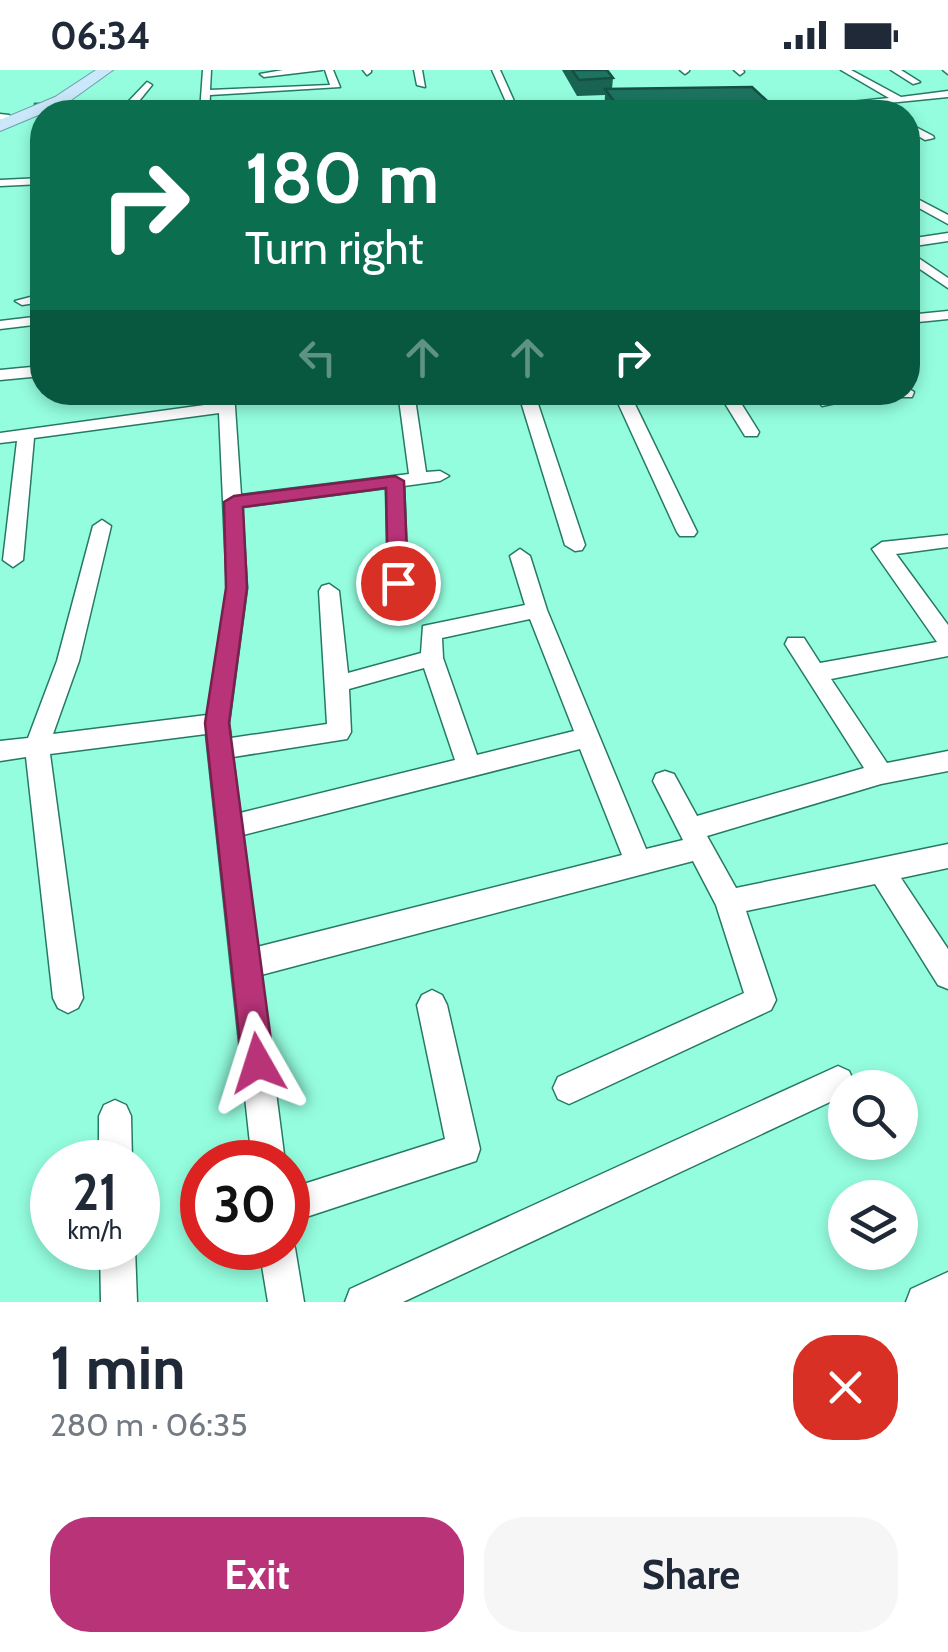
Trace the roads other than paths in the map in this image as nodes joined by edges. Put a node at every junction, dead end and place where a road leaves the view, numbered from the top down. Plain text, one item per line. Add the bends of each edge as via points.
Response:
1 (90, 70) edge
2 (106, 70) edge
3 (207, 70) edge
4 (318, 70) edge
5 (329, 70) edge
6 (418, 70) edge
7 (496, 70) edge
8 (845, 70) edge
9 (895, 70) edge
10 (265, 72) edge
11 (916, 82) dead end
12 (422, 84) dead end
13 (147, 85) dead end
14 (264, 92) junction
15 (204, 93) junction
16 (948, 94) edge
17 (385, 96) dead end
18 (926, 97) junction
19 (51, 100) edge
20 (53, 100) edge
21 (137, 100) edge
22 (204, 100) edge
23 (386, 100) edge
24 (510, 100) edge
25 (900, 100) joint
26 (948, 109) edge
27 (30, 110) edge
28 (2, 120) edge
29 (920, 133) edge
30 (929, 138) dead end
31 (30, 182) edge
32 (0, 183) edge
33 (920, 204) edge
34 (948, 220) edge
35 (948, 237) edge
36 (920, 241) edge
37 (920, 263) edge
38 (948, 284) edge
39 (30, 300) edge
40 (22, 301) dead end
41 (948, 315) edge
42 (920, 318) edge
43 (30, 321) edge
44 (0, 325) edge
45 (30, 371) edge
46 (0, 375) edge
47 (197, 405) edge
48 (227, 405) edge
49 (408, 405) edge
50 (530, 405) edge
51 (627, 405) edge
52 (734, 405) edge
53 (751, 432) dead end
54 (26, 434) junction
55 (0, 438) edge
56 (440, 476) dead end
57 (418, 478) junction
58 (395, 481) junction
59 (234, 502) junction
60 (102, 526) dead end
61 (687, 532) dead end
62 (948, 541) edge
63 (576, 545) dead end
64 (520, 556) dead end
65 (13, 560) dead end
66 (398, 583) dead end
67 (329, 592) dead end
68 (537, 610) junction
69 (796, 644) dead end
70 (948, 644) edge
71 (432, 658) junction
72 (815, 673) junction
73 (338, 684) junction
74 (217, 723) junction
75 (590, 737) junction
76 (37, 746) junction
77 (220, 749) junction
78 (0, 751) edge
79 (948, 760) edge
80 (469, 767) junction
81 (881, 774) junction
82 (665, 782) dead end
83 (230, 826) junction
84 (696, 838) junction
85 (948, 856) edge
86 (638, 864) junction
87 (881, 870) junction
88 (729, 902) junction
89 (248, 964) junction
90 (948, 975) edge
91 (68, 998) dead end
92 (432, 1005) dead end
93 (828, 1087) edge
94 (570, 1088) dead end
95 (115, 1116) dead end
96 (116, 1140) edge
97 (266, 1140) edge
98 (310, 1199) edge
99 (118, 1270) edge
100 (281, 1270) edge
101 (948, 1290) edge
102 (119, 1302) edge
103 (286, 1302) edge
104 (363, 1302) edge
105 (924, 1302) edge

1 - 19 main road
2 - 20 main road
3 - 15 street
4 - 10 street
5 - 14 street via 335,86
6 - 12 street
7 - 24 street
8 - 25 street
9 - 11 street
10 - 14 street
13 - 21 street
14 - 15 street
15 - 22 street
16 - 18 street
17 - 23 street
18 - 25 street
18 - 26 street
27 - 28 main road
29 - 30 street
31 - 32 street
33 - 34 street
35 - 36 street
37 - 38 street
39 - 40 street
41 - 42 street
43 - 44 street
45 - 46 street
47 - 54 street
48 - 59 street
49 - 57 street
50 - 63 street
51 - 61 street
52 - 53 street
54 - 55 street
54 - 65 street
56 - 57 street
57 - 58 street
58 - 59 street
58 - 66 street
59 - 74 street via 237,588
60 - 76 street via 68,661
62 - 70 street via 882,549
64 - 68 street
67 - 73 street
68 - 71 street via 431,632
68 - 75 street
69 - 72 street
70 - 72 street
71 - 73 street
71 - 80 street
72 - 81 street
73 - 77 street via 340,732
74 - 76 street
74 - 77 street
75 - 80 street
75 - 86 street
76 - 78 street
76 - 91 street
77 - 83 street
79 - 81 street
80 - 83 street
81 - 84 street
82 - 84 street
83 - 89 street
84 - 86 street
84 - 88 street
85 - 87 street
86 - 89 street
87 - 88 street
87 - 90 street
88 - 94 street via 761,1000
89 - 97 street
92 - 98 street via 464,1149
93 - 104 street
95 - 96 street
99 - 102 street
100 - 103 street
101 - 105 street

